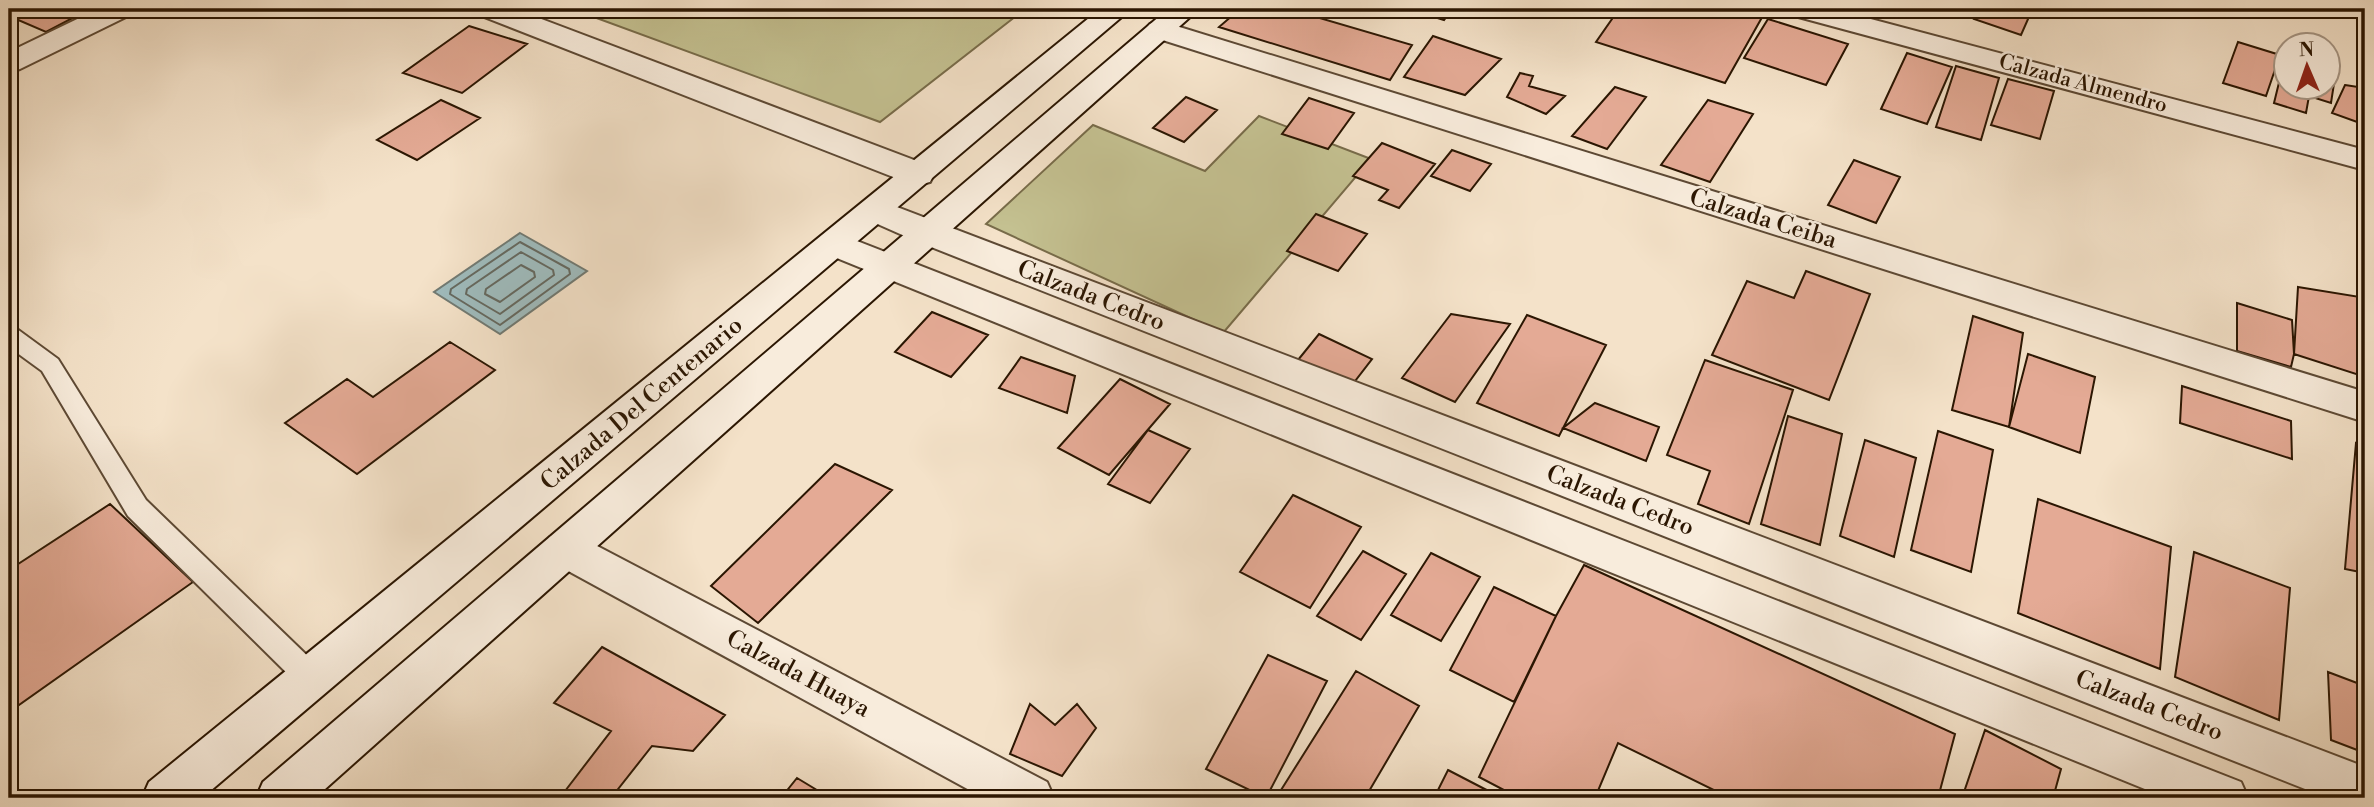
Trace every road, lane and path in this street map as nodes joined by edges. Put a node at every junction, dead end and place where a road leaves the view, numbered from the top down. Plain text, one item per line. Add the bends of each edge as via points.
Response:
1 (120, 9) edge
2 (489, 9) edge
3 (1117, 9) edge
4 (1801, 9) edge
5 (1173, 20) edge
6 (9, 63) edge
7 (2365, 160) edge
8 (918, 174) junction
9 (876, 210) junction
10 (929, 233) junction
11 (834, 244) junction
12 (891, 265) junction
13 (9, 335) edge
14 (2365, 407) edge
15 (565, 549) junction
16 (311, 678) junction
17 (2365, 790) edge
18 (166, 798) edge
19 (280, 798) edge
20 (1030, 798) edge
21 (2224, 798) edge

1 - 6 street
2 - 8 street
3 - 8 street, Calzada Del Centenario
4 - 7 street, Calzada Almendro
5 - 10 street
5 - 14 street, Calzada Ceiba
8 - 9 street, Calzada Del Centenario
9 - 10 street, Calzada Cedro
9 - 11 street, Calzada Del Centenario
10 - 12 street
10 - 17 street, Calzada Cedro
11 - 12 street, Calzada Cedro
11 - 16 street, Calzada Del Centenario
12 - 15 street
12 - 21 street, Calzada Cedro
13 - 16 lane via 50,365 137,508
15 - 19 street
15 - 20 street, Calzada Huaya
16 - 18 street, Calzada Del Centenario

